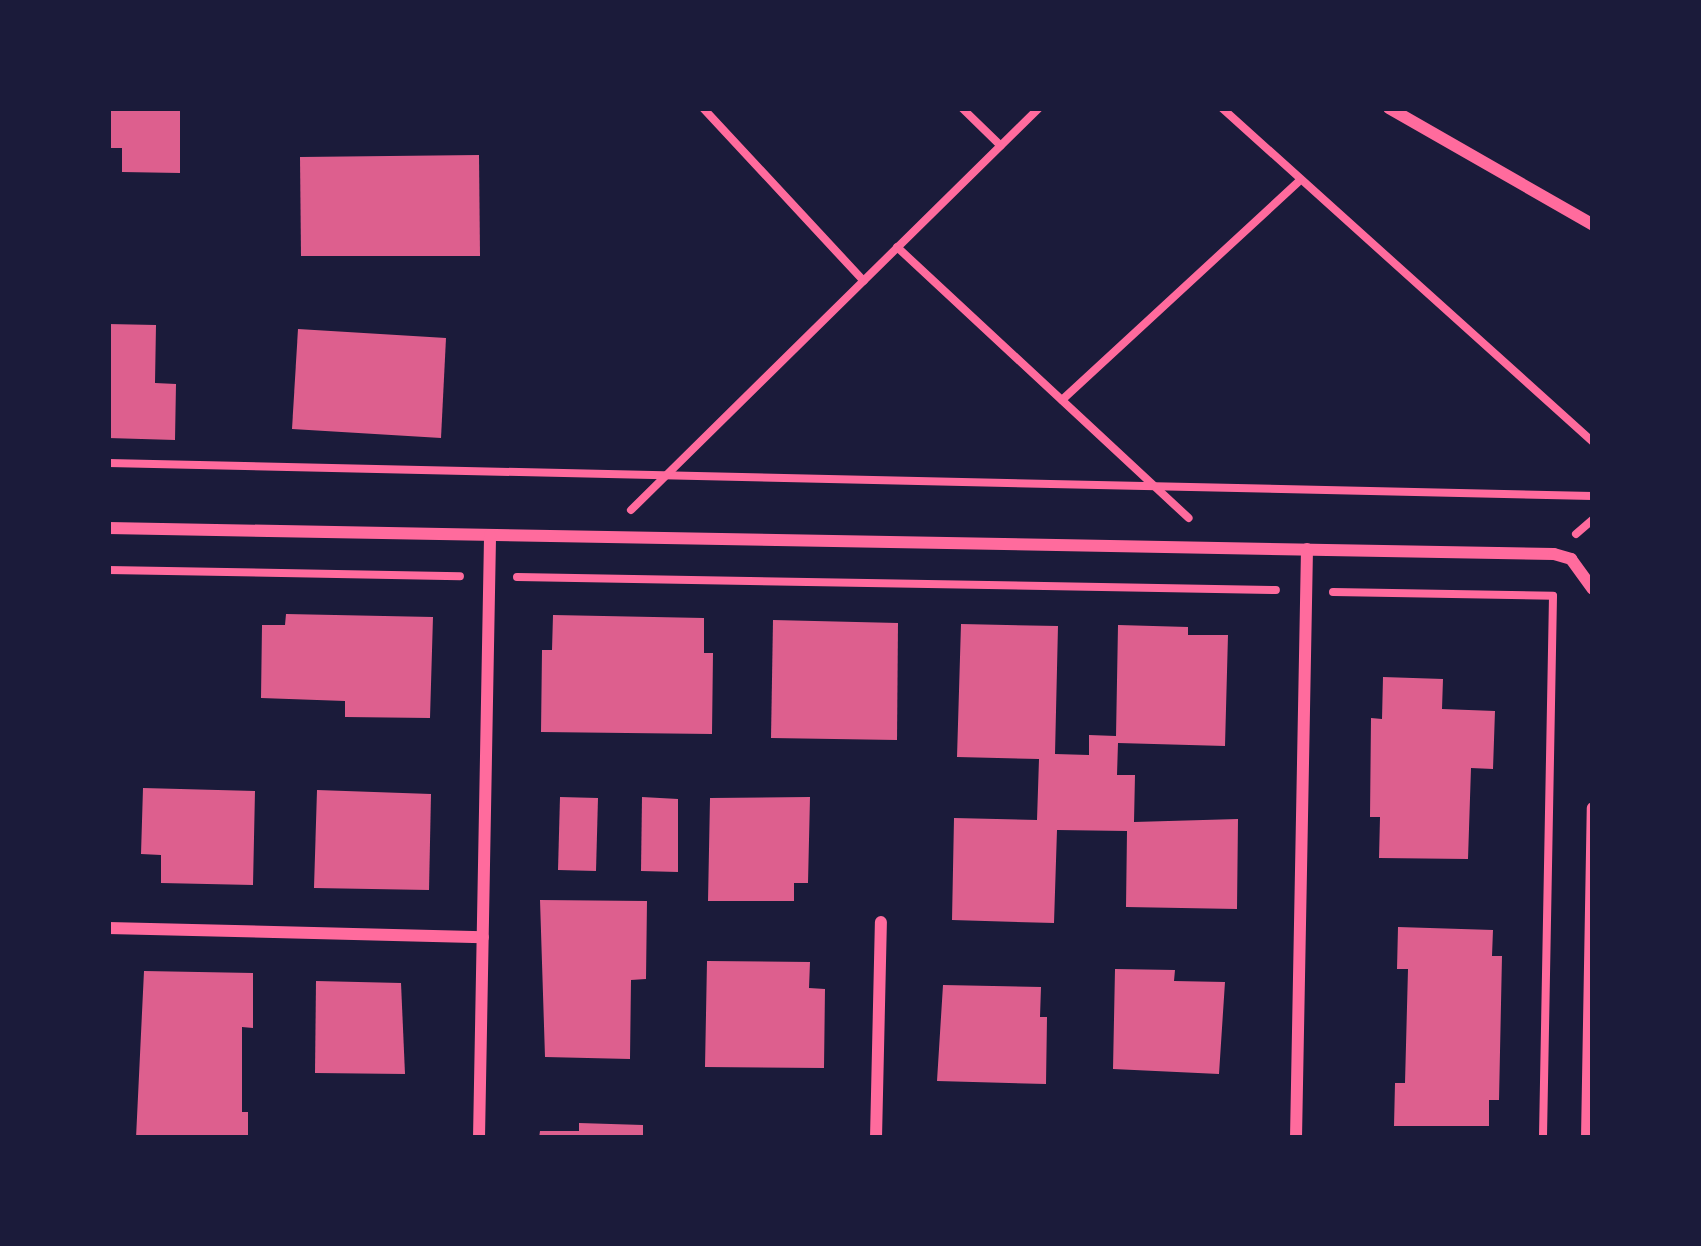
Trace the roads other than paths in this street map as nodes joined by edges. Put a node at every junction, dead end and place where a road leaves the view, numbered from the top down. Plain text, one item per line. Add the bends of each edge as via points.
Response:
1 (1389, 108) edge
2 (1593, 225) edge
3 (108, 528) edge
4 (490, 535) junction
5 (1307, 549) junction
6 (1593, 589) edge
7 (1593, 808) edge
8 (881, 922) dead end
9 (108, 928) edge
10 (483, 937) junction
11 (479, 1138) edge
12 (876, 1138) edge
13 (1296, 1138) edge
14 (1587, 1138) edge

1 - 2 street
3 - 4 street
4 - 5 street
4 - 10 street
5 - 6 street via 1554,554 1571,559
5 - 13 street
7 - 14 street
8 - 12 street
9 - 10 street
10 - 11 street

